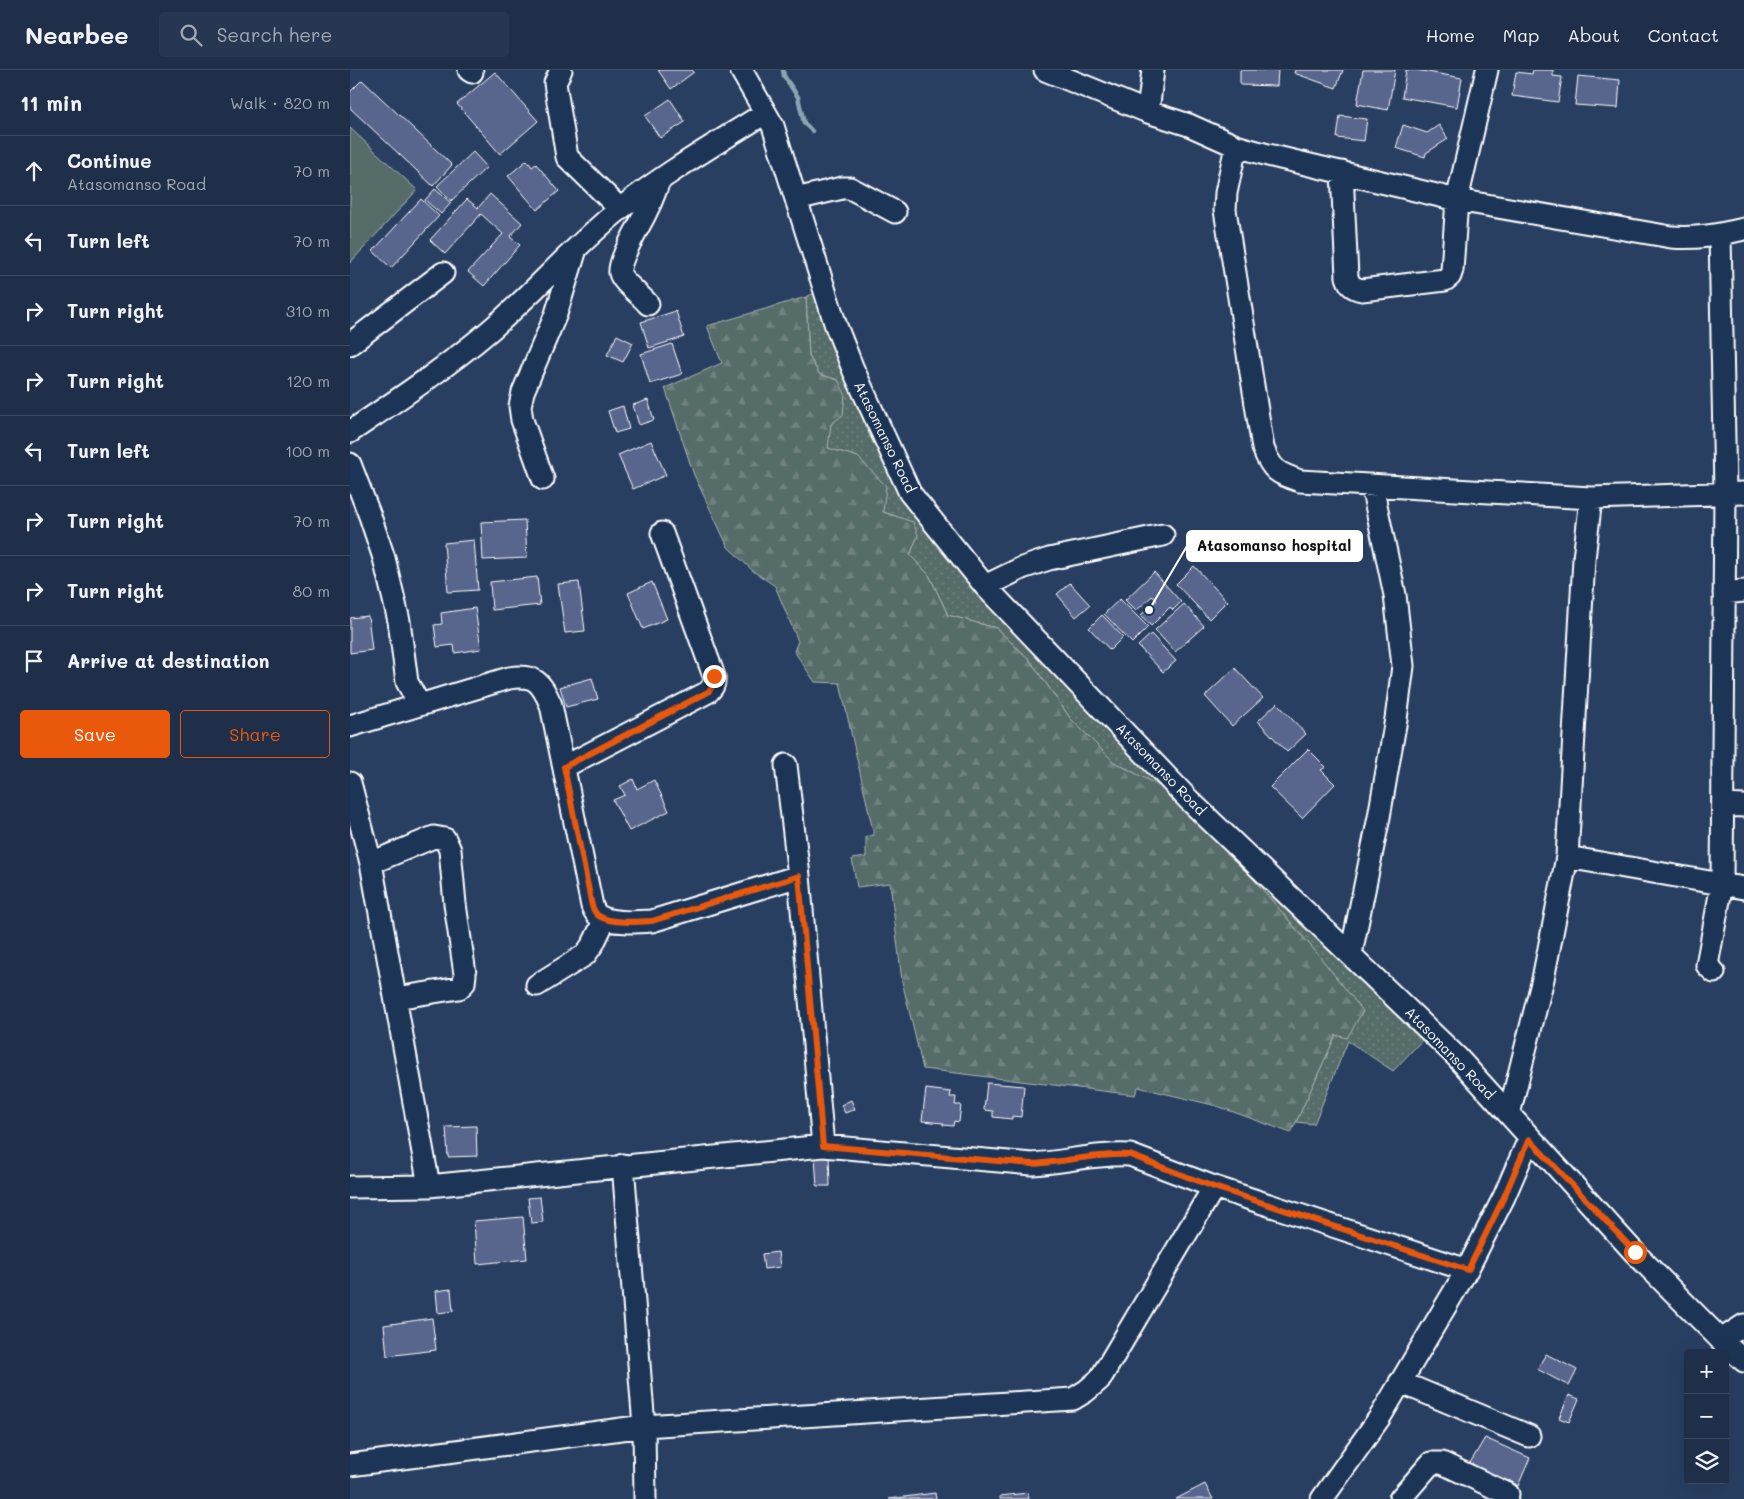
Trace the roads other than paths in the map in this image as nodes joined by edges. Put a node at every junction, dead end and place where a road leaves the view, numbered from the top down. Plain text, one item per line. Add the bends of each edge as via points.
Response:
1 (561, 70) edge
2 (741, 70) edge
3 (1045, 70) edge
4 (1153, 70) edge
5 (1487, 70) edge
6 (1148, 112) junction
7 (765, 113) junction
8 (1236, 146) junction
9 (1342, 172) junction
10 (658, 181) junction
11 (796, 200) junction
12 (1456, 200) junction
13 (620, 209) junction
14 (896, 212) dead end
15 (1744, 229) edge
16 (1720, 234) junction
17 (577, 246) junction
18 (443, 273) dead end
19 (648, 304) dead end
20 (350, 344) edge
21 (350, 432) edge
22 (350, 464) edge
23 (543, 479) dead end
24 (1372, 486) junction
25 (1734, 493) edge
26 (1591, 498) junction
27 (662, 533) dead end
28 (1163, 535) dead end
29 (986, 586) junction
30 (1734, 592) edge
31 (407, 682) junction
32 (419, 704) junction
33 (391, 713) junction
34 (350, 726) edge
35 (786, 765) dead end
36 (564, 767) junction
37 (350, 782) edge
38 (1723, 805) junction
39 (1744, 806) edge
40 (1567, 857) junction
41 (371, 863) junction
42 (799, 876) junction
43 (1722, 884) junction
44 (1744, 888) edge
45 (605, 919) junction
46 (1351, 954) junction
47 (1714, 972) dead end
48 (537, 985) dead end
49 (396, 998) junction
50 (1510, 1114) junction
51 (1529, 1139) junction
52 (823, 1146) junction
53 (623, 1165) junction
54 (429, 1186) junction
55 (350, 1187) edge
56 (1214, 1187) junction
57 (1468, 1270) junction
58 (1744, 1325) edge
59 (1721, 1340) junction
60 (1744, 1361) edge
61 (1400, 1382) junction
62 (644, 1426) junction
63 (1529, 1436) dead end
64 (350, 1465) edge
65 (1508, 1494) dead end
66 (645, 1499) edge
67 (1322, 1499) edge
68 (1400, 1499) edge

1 - 13 street via 556,83 567,157
2 - 7 street, Atasomanso Road
3 - 6 street
4 - 6 street
5 - 12 street
6 - 8 street
7 - 10 street
7 - 11 street, Atasomanso Road via 773,126
8 - 9 street
8 - 24 street via 1225,210 1268,463 1281,474 1300,481
9 - 12 street
9 - 12 street via 1347,277 1349,284 1356,289 1446,280 1452,270
10 - 13 street
10 - 19 street via 620,268 620,275
11 - 14 street via 850,188
11 - 29 street, Atasomanso Road via 836,326 910,492
12 - 16 street via 1671,237
13 - 17 street
15 - 16 street
16 - 25 street
17 - 21 street via 489,332 430,378
17 - 23 street via 556,314 520,406
18 - 20 street
22 - 31 street via 384,558 399,621
24 - 26 street
24 - 46 street via 1395,595 1403,666 1396,719
25 - 26 street
25 - 30 street
26 - 40 street via 1584,559
27 - 36 street via 714,676 713,688
28 - 29 street via 1049,559
29 - 46 street, Atasomanso Road via 1189,800
30 - 38 street
31 - 32 street
31 - 33 street
32 - 33 street
32 - 36 street via 509,678 522,676 536,680 551,705
33 - 34 street
35 - 42 street
36 - 45 street via 592,906 597,915
37 - 41 street
38 - 39 street
38 - 43 street
40 - 43 street
40 - 50 street via 1543,979
41 - 49 street
41 - 49 street via 434,837 445,839 450,850 464,983 459,988
42 - 45 street via 652,921
42 - 52 street
43 - 44 street
43 - 47 street via 1707,965
45 - 48 street via 585,955
46 - 50 street, Atasomanso Road via 1457,1057
49 - 54 street
50 - 51 street, Atasomanso Road
51 - 57 street
51 - 59 street, Atasomanso Road
52 - 53 street
52 - 56 street via 1032,1164 1130,1155
53 - 54 street
53 - 62 street
54 - 55 street
56 - 57 street
56 - 62 street via 1100,1379 1073,1399
57 - 61 street
58 - 59 street
59 - 60 street, Atasomanso Road
61 - 63 street
61 - 67 street
62 - 64 street
62 - 66 street
65 - 68 street via 1436,1462 1431,1463

